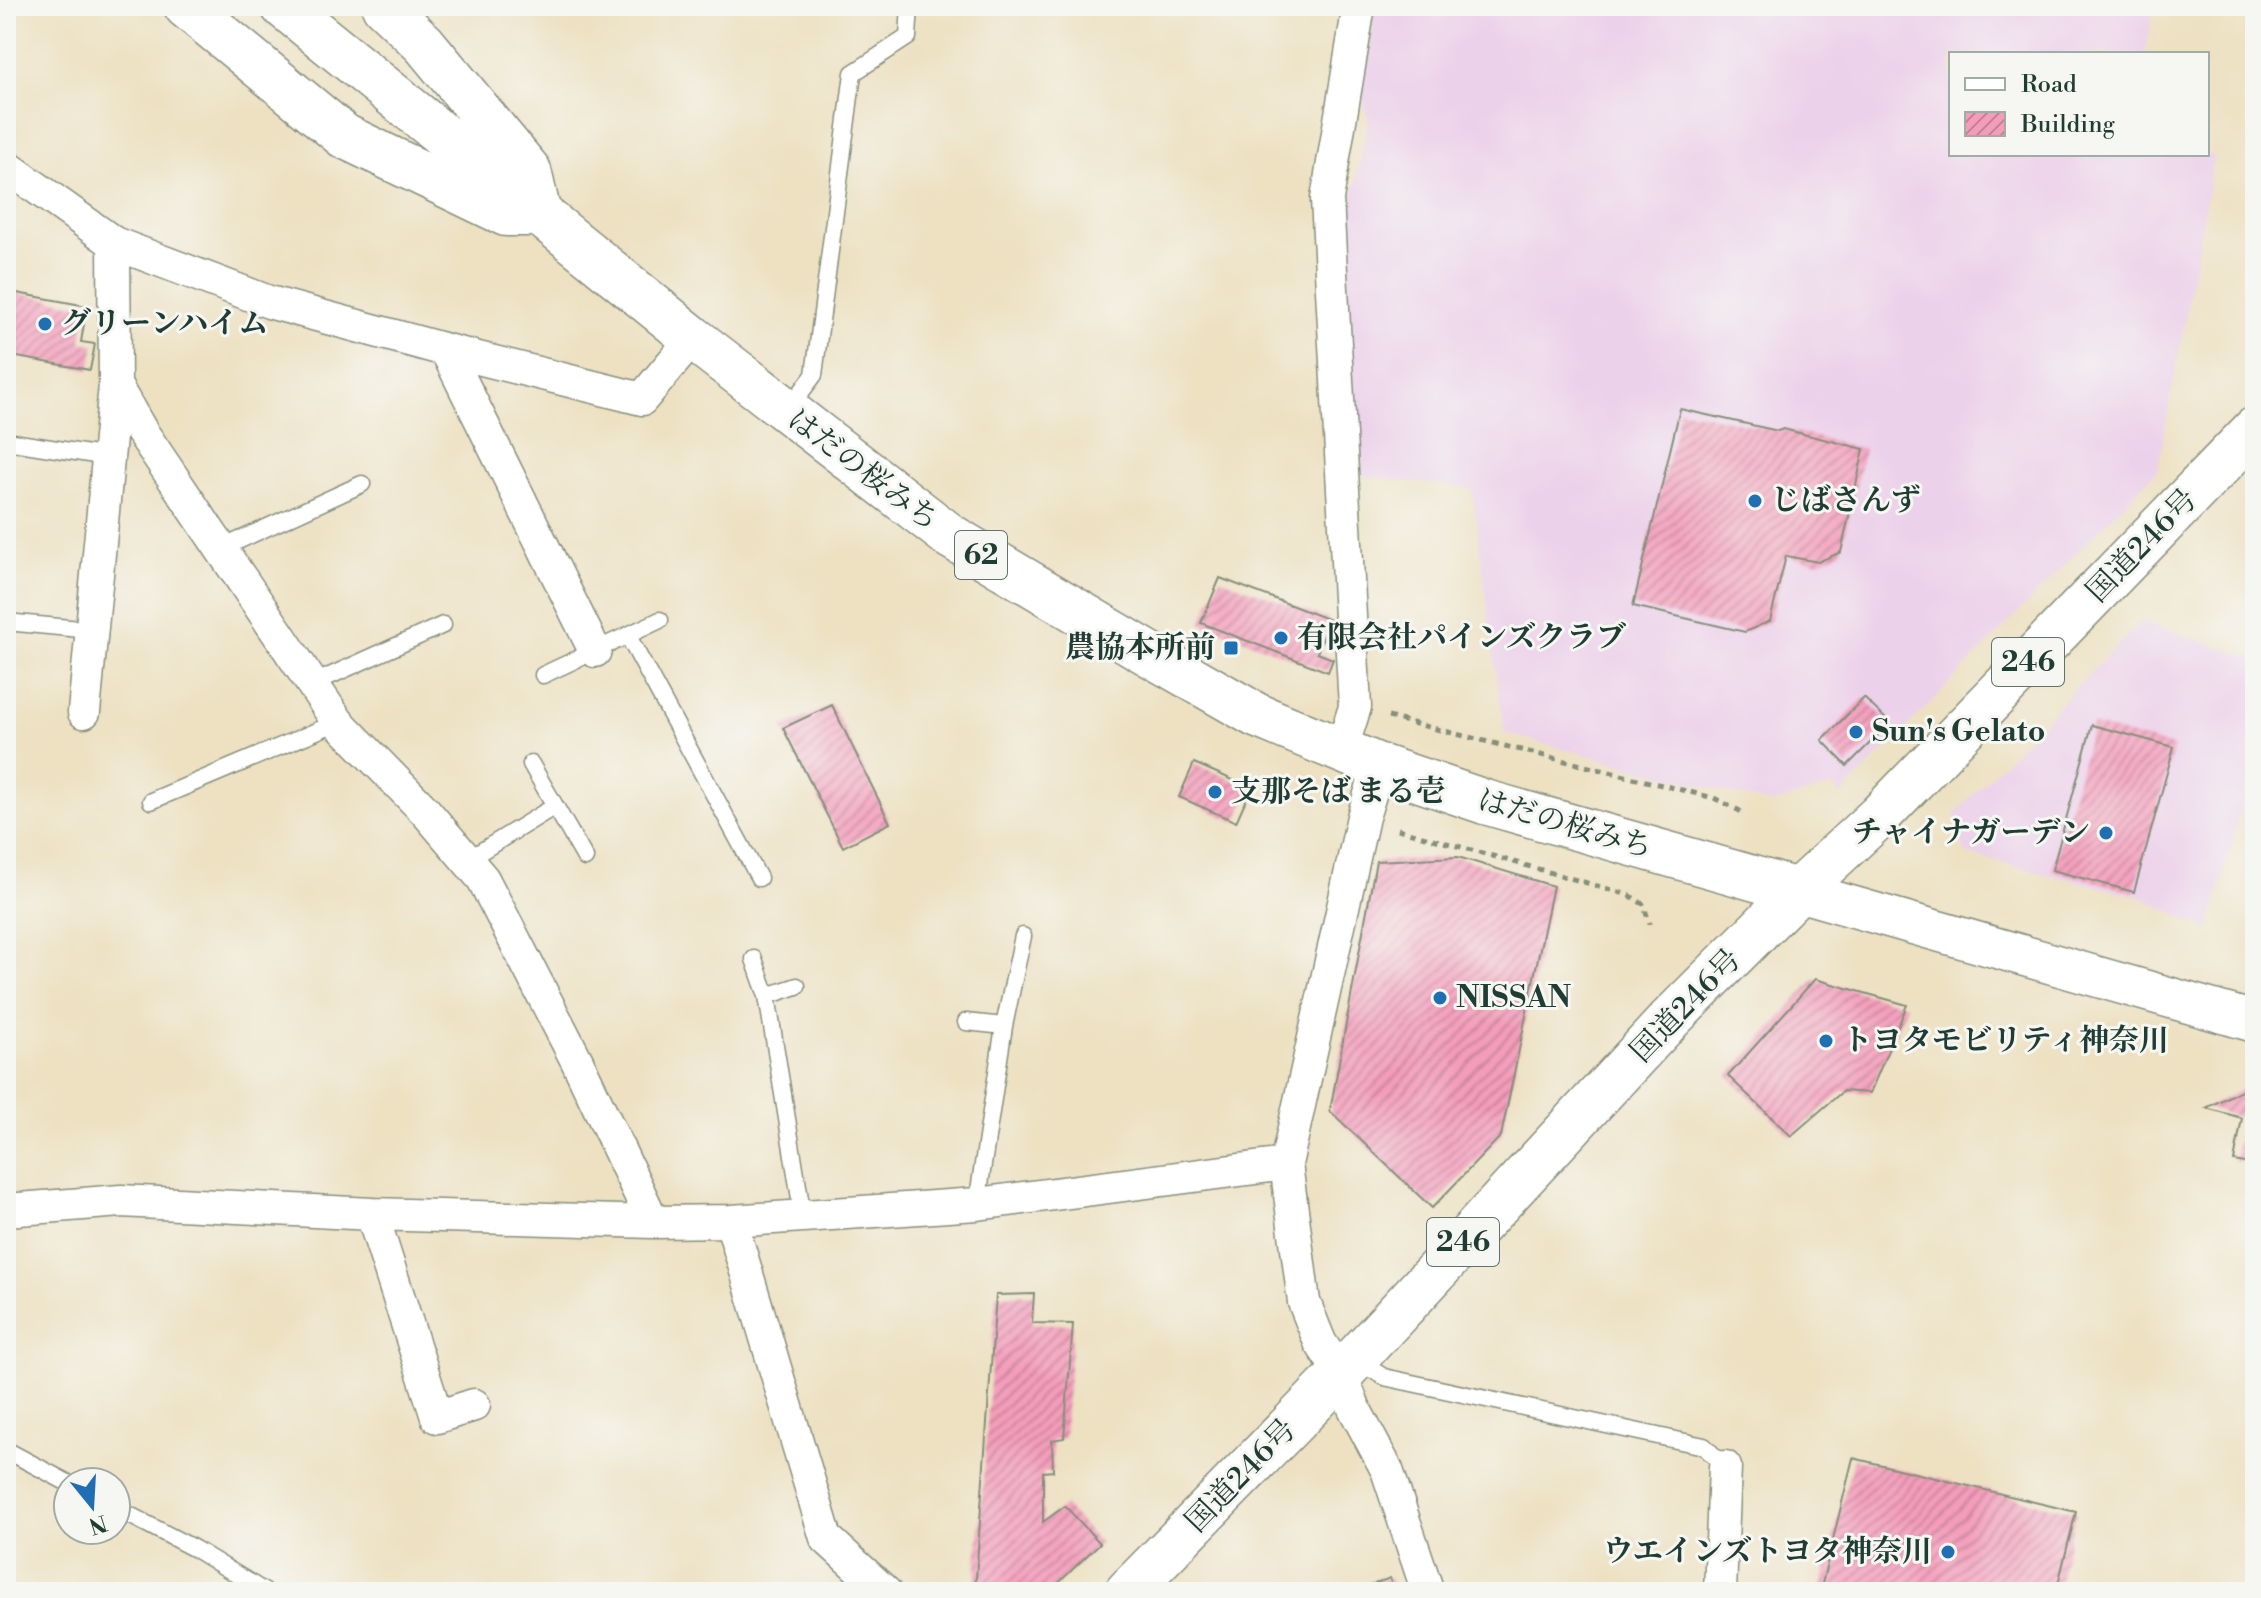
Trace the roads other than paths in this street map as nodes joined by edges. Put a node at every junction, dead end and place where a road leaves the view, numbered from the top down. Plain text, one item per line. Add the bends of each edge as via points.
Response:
1 (186, 6) edge
2 (283, 6) edge
3 (384, 6) edge
4 (910, 6) edge
5 (1359, 6) edge
6 (6, 166) edge
7 (539, 214) junction
8 (114, 243) junction
9 (693, 338) junction
10 (446, 350) junction
11 (115, 385) junction
12 (787, 411) junction
13 (2255, 429) edge
14 (6, 441) edge
15 (108, 457) junction
16 (362, 484) dead end
17 (220, 549) junction
18 (660, 620) dead end
19 (6, 622) edge
20 (443, 625) dead end
21 (91, 630) junction
22 (628, 636) junction
23 (595, 651) junction
24 (543, 675) dead end
25 (312, 684) junction
26 (84, 712) dead end
27 (338, 722) junction
28 (1360, 759) junction
29 (531, 764) dead end
30 (151, 801) dead end
31 (555, 806) junction
32 (585, 858) dead end
33 (467, 860) junction
34 (759, 878) dead end
35 (1798, 891) junction
36 (1023, 936) dead end
37 (754, 959) dead end
38 (797, 986) dead end
39 (767, 996) junction
40 (966, 1022) dead end
41 (2255, 1022) edge
42 (1004, 1026) junction
43 (1286, 1164) junction
44 (977, 1204) junction
45 (6, 1210) edge
46 (372, 1214) junction
47 (803, 1217) junction
48 (731, 1221) junction
49 (653, 1222) junction
50 (1348, 1366) junction
51 (474, 1405) dead end
52 (6, 1450) edge
53 (1725, 1467) joint
54 (52, 1474) edge
55 (132, 1516) edge
56 (265, 1592) edge
57 (885, 1592) edge
58 (1127, 1592) edge
59 (1428, 1592) edge
60 (1720, 1592) edge

1 - 7 main road via 344,136 506,214
2 - 7 main road, はだの桜みち / 62
3 - 7 main road via 424,44 529,171
4 - 12 lane via 908,37 853,73 814,375
5 - 28 street via 1327,199
6 - 8 street
7 - 9 main road, はだの桜みち / 62
8 - 10 street via 269,302
8 - 11 street
9 - 10 street via 642,399
9 - 12 main road, はだの桜みち / 62
10 - 23 street
11 - 15 street
11 - 17 street
12 - 28 main road, はだの桜みち / 62 via 950,536 1256,715
13 - 35 main road, 国道246号 / 246 via 1879,816
14 - 15 lane
15 - 21 street
16 - 17 lane
17 - 25 street
18 - 22 lane
19 - 21 lane
20 - 25 lane
21 - 26 street
22 - 23 lane
22 - 34 lane
23 - 24 lane
25 - 27 street
27 - 30 lane
27 - 33 street
28 - 35 main road, はだの桜みち / 62 via 1485,802
28 - 43 street via 1363,817
29 - 31 lane
31 - 32 lane
31 - 33 lane
33 - 49 street via 483,879 577,1061
35 - 41 street, はだの桜みち
35 - 50 main road, 国道246号 / 246 via 1670,1019
36 - 42 lane
37 - 39 lane
38 - 39 lane
39 - 47 lane
40 - 42 lane
42 - 44 lane
43 - 44 street
43 - 50 street via 1304,1302 1320,1342
44 - 47 street
45 - 46 street via 121,1201
46 - 49 street
46 - 51 street via 432,1430
47 - 48 street
48 - 49 street
48 - 57 street via 826,1538
50 - 53 lane via 1704,1446
50 - 58 main road, 国道246号 / 246
50 - 59 street via 1354,1408 1387,1470
52 - 54 lane
53 - 60 street
55 - 56 lane

